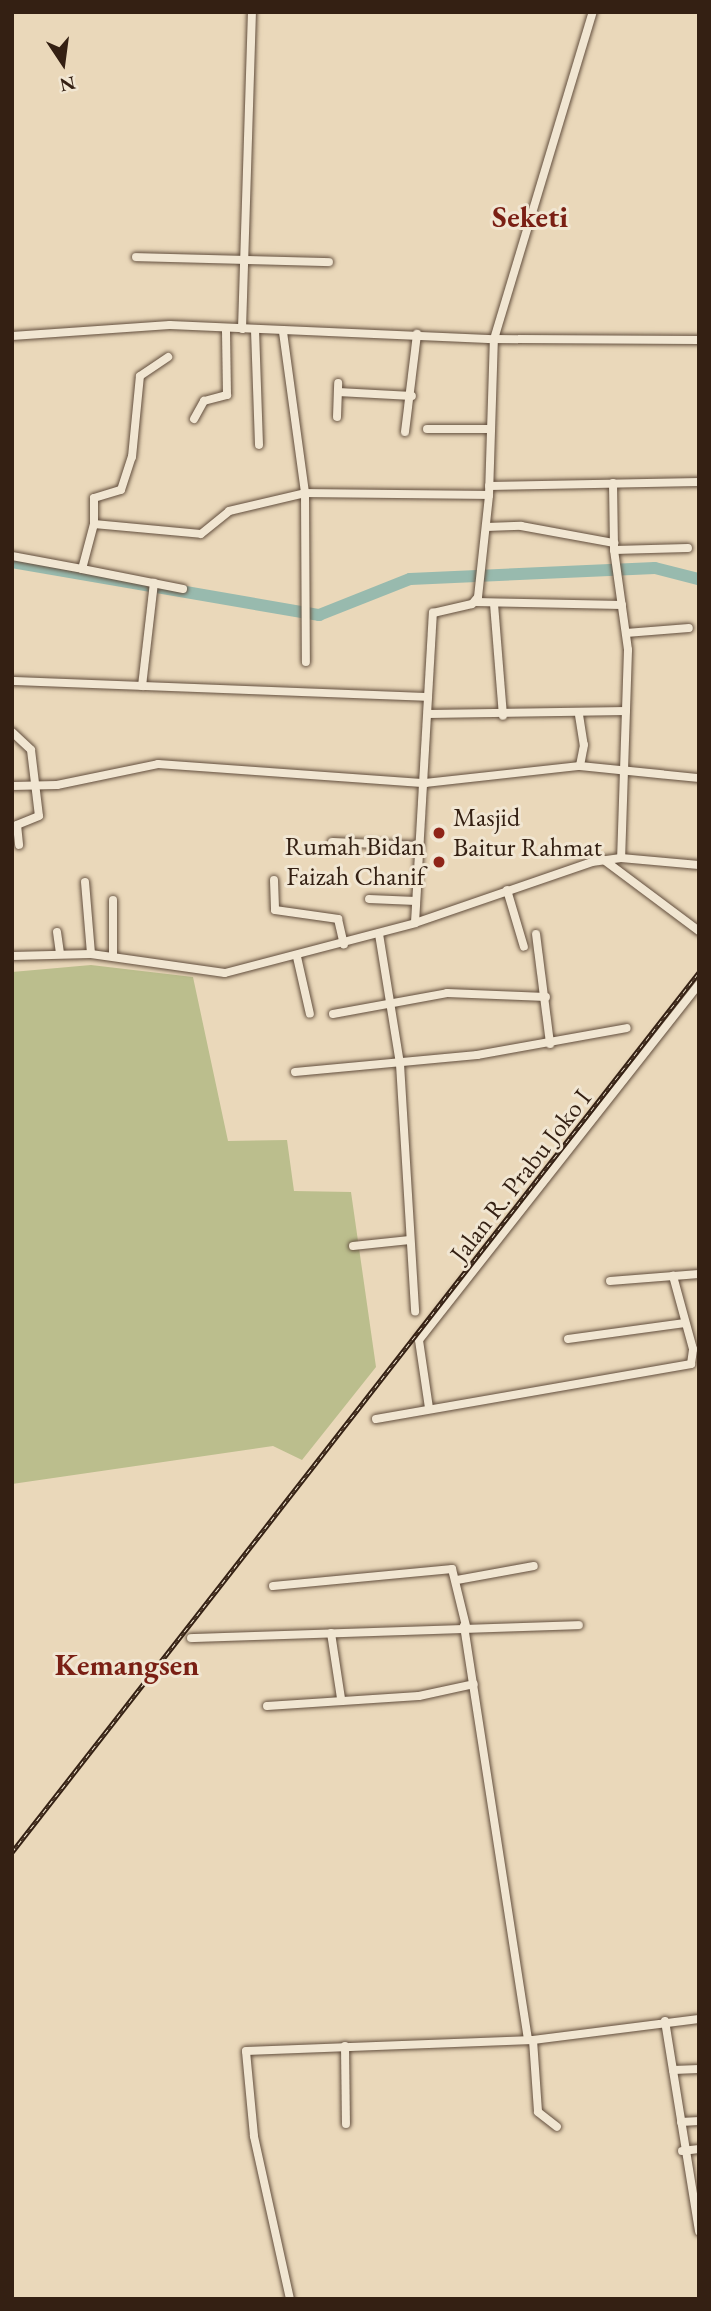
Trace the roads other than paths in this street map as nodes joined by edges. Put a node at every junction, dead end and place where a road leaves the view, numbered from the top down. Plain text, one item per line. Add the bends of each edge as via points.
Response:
1 (252, 12) edge
2 (593, 12) edge
3 (136, 257) dead end
4 (243, 257) junction
5 (329, 262) dead end
6 (226, 329) junction
7 (242, 329) junction
8 (256, 330) junction
9 (283, 332) junction
10 (417, 334) junction
11 (12, 336) edge
12 (494, 340) junction
13 (699, 340) edge
14 (168, 357) dead end
15 (412, 396) junction
16 (337, 417) dead end
17 (194, 419) dead end
18 (427, 429) dead end
19 (490, 429) junction
20 (405, 432) dead end
21 (259, 445) dead end
22 (699, 482) edge
23 (613, 483) junction
24 (489, 491) junction
25 (305, 493) junction
26 (94, 524) junction
27 (486, 527) junction
28 (614, 546) junction
29 (688, 548) dead end
30 (12, 556) edge
31 (82, 569) junction
32 (154, 585) junction
33 (183, 589) dead end
34 (475, 602) junction
35 (494, 604) junction
36 (622, 605) junction
37 (689, 628) dead end
38 (626, 633) junction
39 (306, 662) dead end
40 (12, 681) edge
41 (142, 686) junction
42 (428, 697) junction
43 (626, 711) junction
44 (428, 714) junction
45 (579, 715) junction
46 (503, 716) junction
47 (12, 732) edge
48 (579, 766) junction
49 (626, 770) junction
50 (699, 778) edge
51 (425, 783) junction
52 (12, 786) edge
53 (36, 786) junction
54 (332, 842) dead end
55 (19, 845) dead end
56 (420, 846) junction
57 (613, 859) junction
58 (699, 865) edge
59 (274, 880) dead end
60 (85, 882) dead end
61 (507, 890) junction
62 (369, 899) dead end
63 (113, 900) dead end
64 (415, 913) junction
65 (699, 931) edge
66 (57, 932) dead end
67 (379, 934) junction
68 (536, 934) dead end
69 (343, 938) junction
70 (524, 947) dead end
71 (60, 953) junction
72 (91, 954) junction
73 (12, 956) edge
74 (113, 956) junction
75 (297, 957) junction
76 (699, 984) edge
77 (547, 997) junction
78 (391, 1002) junction
79 (310, 1014) dead end
80 (333, 1014) dead end
81 (627, 1028) dead end
82 (550, 1044) junction
83 (400, 1064) junction
84 (295, 1072) dead end
85 (410, 1240) junction
86 (353, 1246) dead end
87 (699, 1274) edge
88 (673, 1276) junction
89 (610, 1281) dead end
90 (415, 1312) dead end
91 (685, 1323) junction
92 (568, 1339) dead end
93 (429, 1408) junction
94 (376, 1419) dead end
95 (534, 1566) dead end
96 (457, 1580) junction
97 (273, 1586) dead end
98 (579, 1625) dead end
99 (465, 1626) junction
100 (331, 1633) junction
101 (191, 1638) dead end
102 (474, 1684) junction
103 (341, 1698) junction
104 (267, 1706) dead end
105 (699, 2019) edge
106 (665, 2021) junction
107 (530, 2040) junction
108 (345, 2046) junction
109 (699, 2069) edge
110 (673, 2070) junction
111 (699, 2121) edge
112 (681, 2122) junction
113 (346, 2124) dead end
114 (557, 2127) dead end
115 (699, 2148) edge
116 (682, 2151) junction
117 (699, 2231) edge
118 (290, 2299) edge

1 - 4 street
2 - 12 street
3 - 4 street
4 - 5 street
4 - 7 street
6 - 7 street
6 - 11 street via 170,325
6 - 17 street via 227,396 204,401
7 - 8 street
8 - 9 street
8 - 21 street
9 - 10 street
9 - 25 street
10 - 12 street
10 - 15 street
12 - 13 street
12 - 19 street
14 - 26 street via 141,376 132,457 121,489 94,498
15 - 16 street via 338,387
15 - 20 street
18 - 19 street
19 - 24 street
22 - 23 street
23 - 24 street
23 - 28 street
24 - 25 street
24 - 27 street
25 - 26 street via 229,511 201,534
25 - 39 street
26 - 31 street
27 - 28 street via 521,526
27 - 34 street
28 - 29 street
28 - 36 street
30 - 31 street
31 - 32 street
32 - 33 street
32 - 41 street
34 - 35 street
34 - 42 street via 433,612
35 - 36 street
35 - 46 street
36 - 38 street
37 - 38 street
38 - 43 street
40 - 41 street
41 - 42 street
42 - 44 street
43 - 45 street
43 - 49 street
44 - 46 street
44 - 51 street
45 - 46 street
45 - 48 street via 584,745
47 - 53 street via 31,750
48 - 49 street
48 - 51 street
49 - 50 street
49 - 57 street
51 - 53 street via 158,764
51 - 56 street
52 - 53 street
53 - 55 street via 39,818 17,825
54 - 56 street
56 - 64 street
57 - 58 street
57 - 61 street
57 - 65 street
59 - 69 street via 275,910 338,919
60 - 72 street
61 - 64 street
61 - 70 street
62 - 64 street
63 - 74 street
64 - 67 street
66 - 71 street
67 - 69 street
67 - 78 street
68 - 77 street
69 - 75 street
71 - 72 street
71 - 73 street
72 - 74 street
74 - 75 street via 225,972
75 - 79 street
76 - 93 street, Jalan R. Prabu Joko I via 419,1340
77 - 78 street via 447,993
77 - 82 street
78 - 80 street
78 - 83 street
81 - 82 street
82 - 83 street
83 - 84 street
83 - 85 street
85 - 86 street
85 - 90 street
87 - 88 street
88 - 89 street
88 - 91 street
91 - 92 street
91 - 93 street via 693,1349 691,1364
93 - 94 street
95 - 96 street
96 - 97 street via 451,1569
96 - 99 street
98 - 99 street
99 - 100 street
99 - 102 street
100 - 101 street
100 - 103 street
102 - 103 street via 419,1696
102 - 107 street
103 - 104 street
105 - 106 street
106 - 107 street
106 - 110 street
107 - 108 street
107 - 114 street via 538,2112
108 - 113 street
108 - 118 street via 244,2054 254,2136
109 - 110 street
110 - 112 street
111 - 112 street
112 - 116 street
115 - 116 street
116 - 117 street

